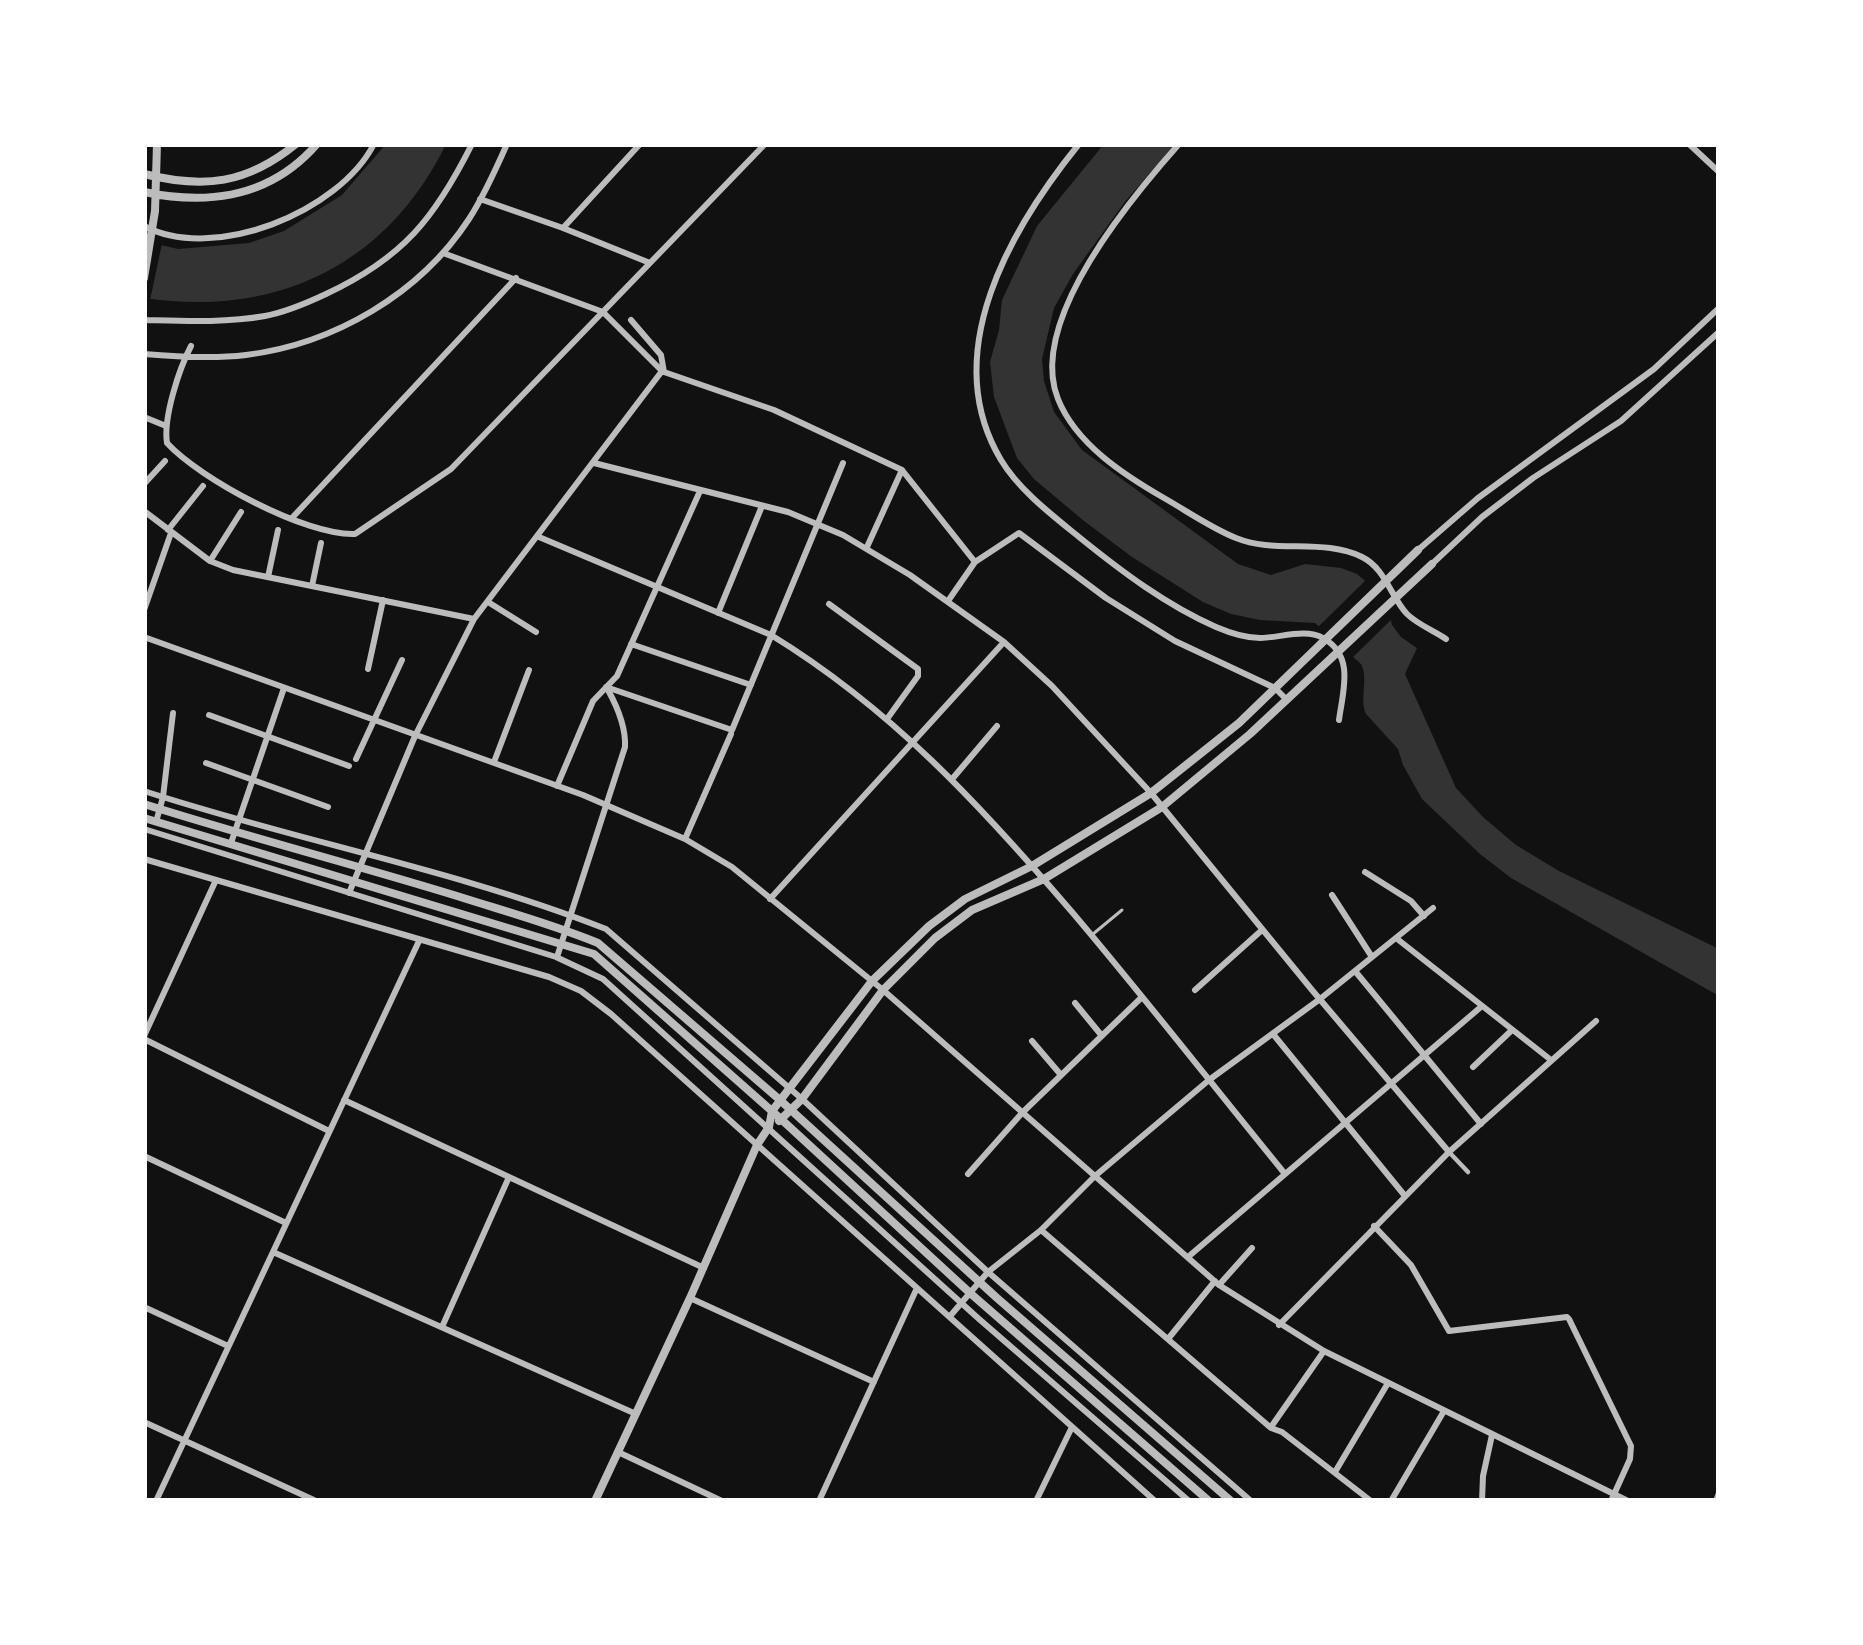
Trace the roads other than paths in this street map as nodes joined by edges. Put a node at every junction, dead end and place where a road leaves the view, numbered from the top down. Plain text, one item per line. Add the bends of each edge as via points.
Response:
1 (157, 144) edge
2 (296, 144) edge
3 (317, 144) edge
4 (374, 144) edge
5 (472, 144) edge
6 (507, 144) edge
7 (640, 144) edge
8 (765, 144) edge
9 (1079, 144) edge
10 (1179, 144) edge
11 (1689, 144) edge
12 (1719, 172) edge
13 (144, 174) edge
14 (157, 177) junction
15 (144, 192) edge
16 (156, 194) junction
17 (480, 199) junction
18 (144, 226) edge
19 (563, 228) junction
20 (443, 253) junction
21 (650, 263) junction
22 (144, 278) edge
23 (516, 278) junction
24 (1719, 308) edge
25 (603, 312) junction
26 (144, 320) edge
27 (631, 320) dead end
28 (1719, 332) edge
29 (191, 346) dead end
30 (144, 354) edge
31 (185, 357) junction
32 (663, 372) junction
33 (144, 417) edge
34 (166, 425) junction
35 (165, 461) dead end
36 (594, 463) junction
37 (843, 463) dead end
38 (902, 470) junction
39 (144, 484) edge
40 (203, 486) dead end
41 (700, 491) junction
42 (762, 506) junction
43 (144, 511) edge
44 (241, 512) dead end
45 (291, 519) junction
46 (817, 523) junction
47 (278, 530) dead end
48 (169, 532) junction
49 (539, 537) junction
50 (321, 543) dead end
51 (867, 548) junction
52 (1418, 550) joint
53 (210, 561) junction
54 (975, 562) junction
55 (1432, 564) joint
56 (268, 577) junction
57 (312, 586) junction
58 (658, 587) junction
59 (383, 600) junction
60 (948, 601) junction
61 (488, 602) junction
62 (830, 604) dead end
63 (144, 610) edge
64 (718, 613) junction
65 (474, 620) junction
66 (536, 632) dead end
67 (771, 635) junction
68 (144, 637) edge
69 (1446, 639) dead end
70 (1004, 642) junction
71 (631, 644) junction
72 (402, 660) dead end
73 (368, 669) dead end
74 (529, 670) dead end
75 (751, 685) junction
76 (606, 687) junction
77 (284, 688) junction
78 (1276, 688) junction
79 (1286, 700) junction
80 (172, 713) dead end
81 (209, 715) dead end
82 (887, 719) junction
83 (1340, 720) dead end
84 (374, 721) junction
85 (997, 726) dead end
86 (731, 732) junction
87 (267, 736) junction
88 (415, 736) junction
89 (915, 742) junction
90 (494, 763) junction
91 (206, 764) dead end
92 (953, 778) junction
93 (252, 780) junction
94 (557, 786) junction
95 (144, 791) edge
96 (1151, 793) junction
97 (163, 797) junction
98 (144, 804) edge
99 (607, 805) junction
100 (328, 807) dead end
101 (1162, 807) junction
102 (160, 809) junction
103 (144, 818) edge
104 (238, 821) junction
105 (155, 827) junction
106 (144, 829) edge
107 (234, 832) junction
108 (686, 839) junction
109 (229, 850) junction
110 (364, 853) junction
111 (144, 859) edge
112 (360, 866) junction
113 (1032, 866) junction
114 (1365, 872) dead end
115 (1044, 879) junction
116 (216, 880) junction
117 (355, 880) junction
118 (350, 893) junction
119 (1332, 896) dead end
120 (770, 898) junction
121 (1433, 908) dead end
122 (1122, 910) dead end
123 (571, 916) junction
124 (1424, 916) junction
125 (566, 930) junction
126 (1262, 930) junction
127 (1091, 935) junction
128 (1396, 938) junction
129 (419, 940) junction
130 (562, 943) junction
131 (556, 957) junction
132 (1372, 957) junction
133 (1355, 971) junction
134 (872, 981) junction
135 (883, 990) junction
136 (1196, 991) dead end
137 (1142, 997) junction
138 (1320, 999) junction
139 (1075, 1003) dead end
140 (1482, 1006) junction
141 (1596, 1021) dead end
142 (1512, 1030) junction
143 (1273, 1034) junction
144 (1102, 1036) junction
145 (144, 1037) edge
146 (1032, 1041) dead end
147 (1425, 1056) junction
148 (1551, 1060) junction
149 (1473, 1067) dead end
150 (1061, 1076) junction
151 (1209, 1081) junction
152 (1392, 1084) junction
153 (790, 1088) junction
154 (802, 1099) junction
155 (344, 1100) junction
156 (780, 1100) junction
157 (791, 1110) junction
158 (772, 1111) junction
159 (1022, 1113) junction
160 (782, 1120) junction
161 (1345, 1123) junction
162 (1481, 1124) junction
163 (769, 1127) junction
164 (329, 1131) junction
165 (757, 1145) junction
166 (1449, 1152) junction
167 (144, 1156) edge
168 (1468, 1172) dead end
169 (968, 1174) dead end
170 (1286, 1174) junction
171 (1095, 1176) junction
172 (509, 1177) junction
173 (1405, 1196) junction
174 (286, 1223) junction
175 (1374, 1226) junction
176 (1041, 1230) junction
177 (1252, 1249) dead end
178 (273, 1252) junction
179 (1188, 1257) junction
180 (704, 1268) junction
181 (988, 1272) junction
182 (980, 1282) junction
183 (1217, 1283) junction
184 (917, 1288) junction
185 (970, 1293) junction
186 (690, 1298) junction
187 (961, 1304) junction
188 (144, 1307) edge
189 (950, 1316) junction
190 (1279, 1324) junction
191 (442, 1328) junction
192 (1168, 1339) junction
193 (229, 1346) junction
194 (1324, 1351) junction
195 (874, 1382) junction
196 (1388, 1383) junction
197 (1444, 1411) junction
198 (636, 1414) junction
199 (144, 1422) edge
200 (1072, 1426) junction
201 (1271, 1428) junction
202 (1492, 1435) junction
203 (184, 1441) junction
204 (618, 1452) junction
205 (1335, 1472) junction
206 (1612, 1498) edge
207 (156, 1501) edge
208 (316, 1501) edge
209 (595, 1501) edge
210 (722, 1501) edge
211 (819, 1501) edge
212 (1036, 1501) edge
213 (1154, 1501) edge
214 (1189, 1501) edge
215 (1209, 1501) edge
216 (1231, 1501) edge
217 (1251, 1501) edge
218 (1371, 1501) edge
219 (1391, 1501) edge
220 (1483, 1501) edge
221 (1628, 1501) edge

1 - 14 street
2 - 14 street via 223,182
3 - 16 street via 257,188 194,200
4 - 18 street via 328,193 257,231 201,239
5 - 26 street via 412,237 344,286 268,316
6 - 17 street
7 - 19 street
8 - 21 street
9 - 83 street via 1019,229 979,337 976,382 999,458 1092,548 1195,616 1254,638 1323,638 1346,665
10 - 69 street via 1073,289 1053,373 1066,415 1125,474 1232,537 1364,557 1408,615
11 - 12 street
13 - 14 street
14 - 16 street
15 - 16 street
16 - 22 street
17 - 19 street
17 - 20 street
19 - 21 street
20 - 23 street
20 - 31 street via 400,292 320,338 242,356
21 - 25 street
23 - 25 street
23 - 45 street
24 - 52 street via 1654,369
25 - 32 street
25 - 45 street via 452,470 371,526 345,535
27 - 32 street via 661,356
28 - 55 street via 1621,422 1533,478
29 - 31 street
30 - 31 street
31 - 34 street
32 - 36 street
32 - 38 street via 774,410
33 - 34 street
34 - 45 street via 176,453
35 - 39 street
36 - 41 street
36 - 49 street
37 - 46 street
38 - 51 street
38 - 54 street
40 - 48 street
41 - 42 street
41 - 58 street
42 - 46 street
42 - 64 street
43 - 48 street
44 - 53 street
46 - 51 street
46 - 67 street
47 - 56 street
48 - 53 street
48 - 63 street
49 - 58 street
49 - 61 street
50 - 57 street
51 - 60 street
52 - 78 street
53 - 56 street
54 - 60 street
54 - 78 street via 1019,533 1175,641
55 - 79 street
56 - 57 street
57 - 59 street
58 - 64 street
58 - 71 street
59 - 65 street
59 - 73 street
60 - 70 street
61 - 65 street
61 - 66 street
62 - 82 street via 918,669
64 - 67 street
65 - 88 street
67 - 75 street
67 - 82 street
68 - 77 street
70 - 89 street
70 - 96 street
71 - 75 street
71 - 76 street
72 - 84 street
74 - 90 street
75 - 86 street
76 - 86 street
76 - 94 street
76 - 99 street via 626,737
77 - 84 street
77 - 87 street
78 - 79 street
78 - 96 street
79 - 101 street
80 - 97 street
81 - 87 street
82 - 89 street
84 - 87 street via 352,763
84 - 88 street
85 - 92 street
86 - 108 street
87 - 93 street
88 - 90 street
88 - 110 street
89 - 92 street
89 - 120 street
90 - 94 street
91 - 93 street
92 - 113 street
93 - 100 street
93 - 104 street
94 - 99 street
95 - 97 street
96 - 101 street
96 - 113 street
97 - 102 street
97 - 104 street
98 - 102 street
99 - 108 street
99 - 123 street
101 - 115 street
101 - 126 street
102 - 105 street
102 - 107 street
103 - 105 street
104 - 107 street
104 - 110 street
105 - 106 street
105 - 109 street
107 - 109 street
107 - 112 street
108 - 120 street
109 - 117 street
109 - 118 street
110 - 112 street
110 - 123 street
111 - 116 street
112 - 117 street
112 - 125 street
113 - 115 street
113 - 134 street via 965,899
114 - 124 street
115 - 127 street
115 - 135 street via 972,910
116 - 129 street
116 - 145 street
117 - 118 street
117 - 130 street
118 - 131 street
119 - 132 street
120 - 134 street
121 - 124 street
122 - 127 lane
123 - 125 street
123 - 153 street via 621,940
124 - 128 street
125 - 130 street
125 - 156 street via 622,962
126 - 136 street
126 - 138 street
127 - 137 street
128 - 132 street
128 - 140 street
129 - 155 street
129 - 165 street via 580,991
130 - 131 street
130 - 158 street via 594,954
131 - 163 street via 603,979
132 - 133 street
133 - 138 street
133 - 147 street
134 - 135 street
134 - 153 street
135 - 154 street
135 - 159 street
137 - 144 street
137 - 151 street
138 - 143 street
138 - 152 street
139 - 144 street
140 - 142 street
140 - 147 street
141 - 148 street
142 - 148 street
142 - 149 street
143 - 151 street
143 - 161 street
144 - 150 street
145 - 164 street
146 - 150 street
147 - 152 street
147 - 162 street
148 - 162 street
150 - 159 street
151 - 170 street
151 - 171 street
152 - 161 street
152 - 166 street
153 - 154 street
153 - 156 street
154 - 157 street
154 - 181 street
155 - 164 street
155 - 172 street
156 - 157 street
156 - 158 street
157 - 160 street
157 - 182 street
158 - 160 street
158 - 163 street
159 - 169 street
159 - 171 street
160 - 163 street
160 - 185 street
161 - 170 street
161 - 173 street
162 - 166 street
163 - 165 street
163 - 187 street
164 - 174 street
165 - 180 street
165 - 184 street
166 - 168 street
166 - 173 street
167 - 174 street
170 - 179 street
171 - 176 street
171 - 179 street
172 - 180 street
172 - 191 street
173 - 175 street
174 - 178 street
175 - 190 street
175 - 206 street via 1411,1265 1449,1331 1569,1319 1631,1446
176 - 181 street
176 - 192 street
177 - 183 street
178 - 191 street
178 - 193 street
179 - 183 street
180 - 186 street
181 - 182 street
181 - 217 street
182 - 185 street
182 - 216 street
183 - 190 street
183 - 192 street
184 - 189 street
184 - 195 street
185 - 187 street
185 - 215 street
186 - 195 street
186 - 198 street
187 - 189 street
187 - 214 street
188 - 193 street
189 - 200 street
190 - 194 street
191 - 198 street
192 - 201 street
193 - 203 street
194 - 196 street
194 - 201 street
195 - 211 street
196 - 197 street
196 - 205 street
197 - 202 street
197 - 219 street
198 - 204 street
199 - 203 street
200 - 212 street
200 - 213 street
201 - 205 street
202 - 206 street
202 - 220 street
203 - 207 street
203 - 208 street
204 - 209 street
204 - 210 street
205 - 218 street
206 - 221 street

